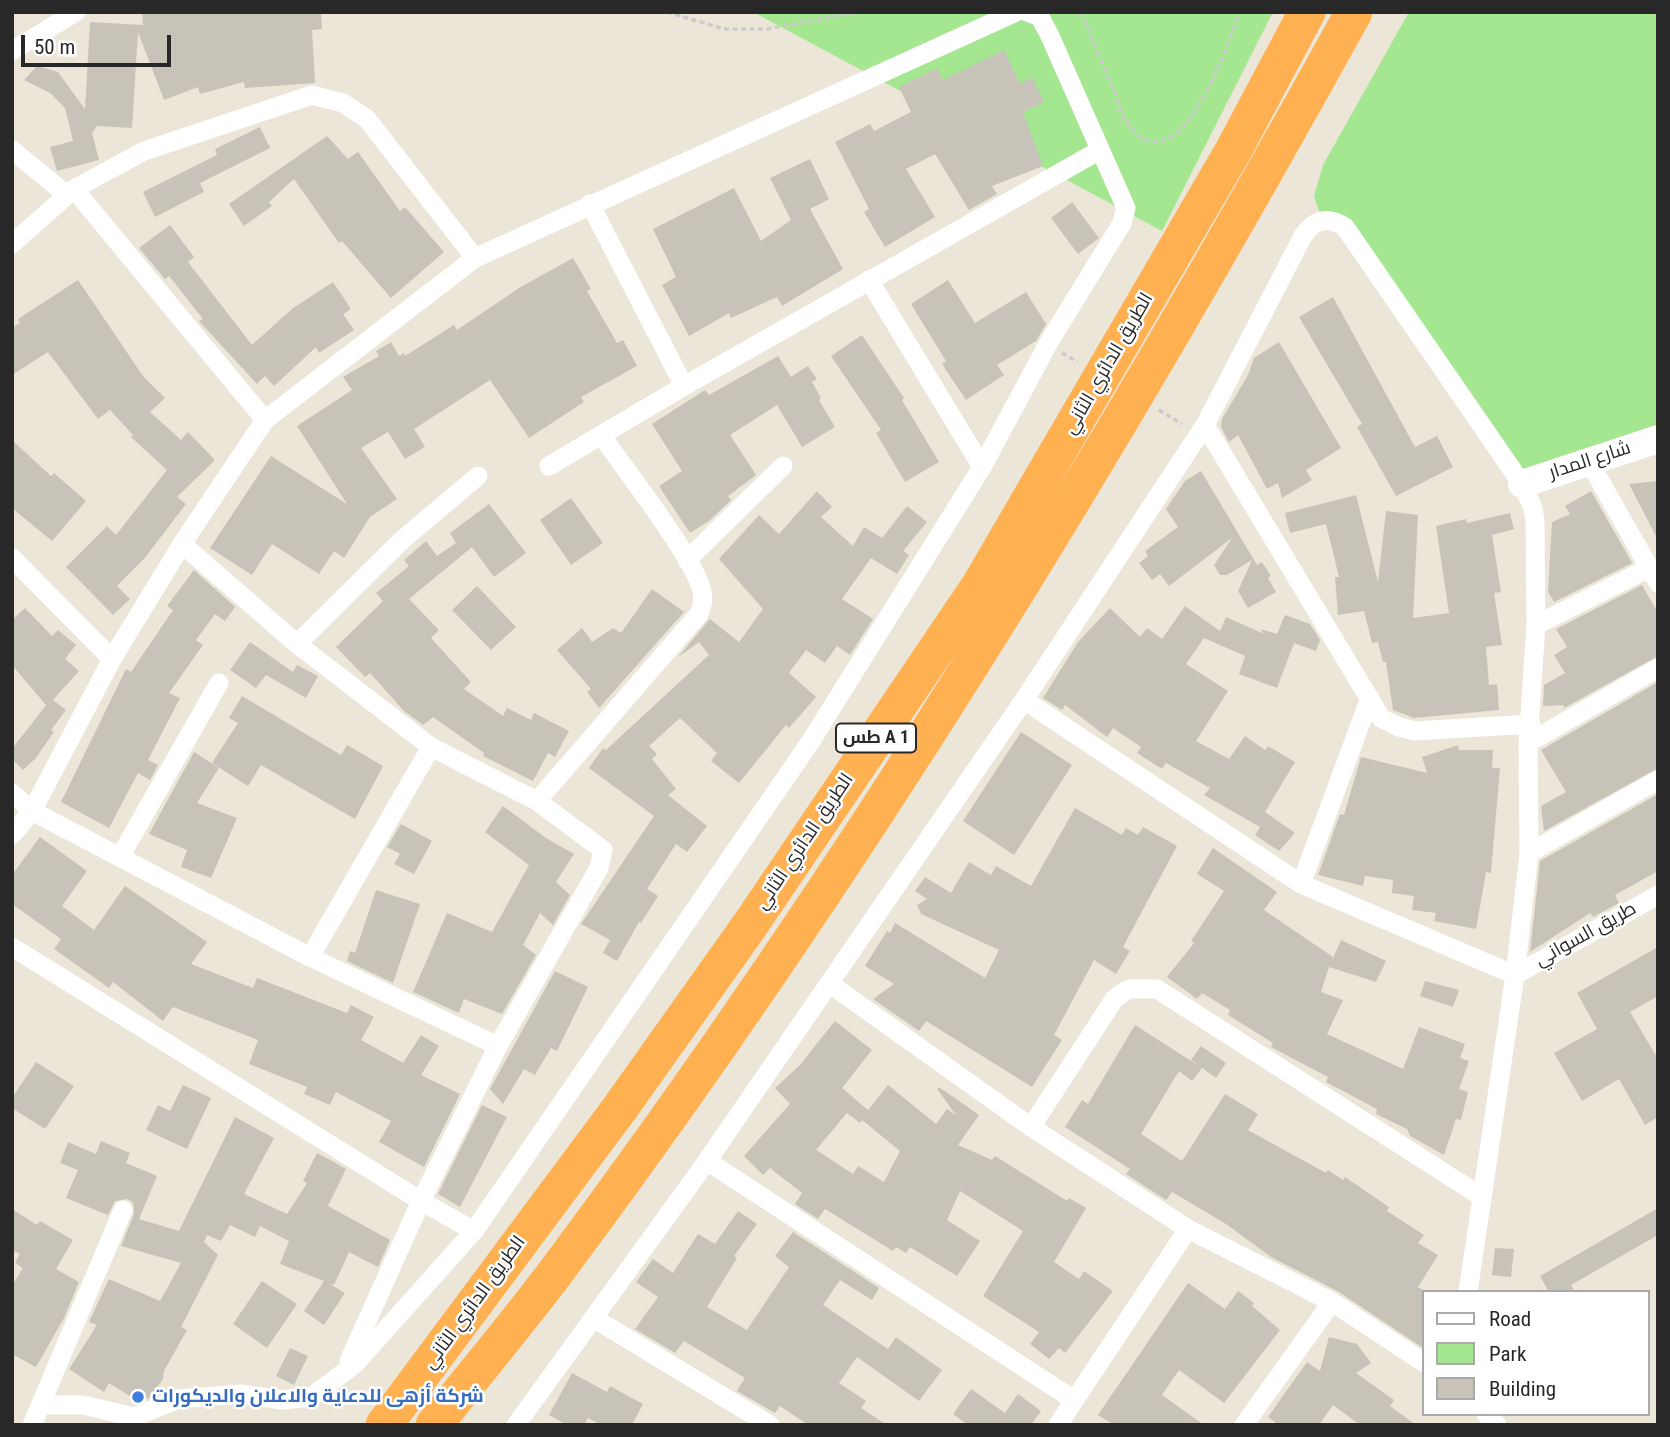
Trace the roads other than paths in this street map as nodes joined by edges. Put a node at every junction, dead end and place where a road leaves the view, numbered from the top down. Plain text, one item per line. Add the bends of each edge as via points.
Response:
1 (76, 12) edge
2 (1016, 12) edge
3 (1027, 12) edge
4 (1307, 12) edge
5 (1354, 12) edge
6 (12, 51) edge
7 (12, 150) edge
8 (1100, 150) junction
9 (71, 192) junction
10 (590, 204) junction
11 (12, 244) edge
12 (475, 258) junction
13 (869, 280) junction
14 (684, 386) junction
15 (265, 420) junction
16 (1205, 425) junction
17 (602, 436) junction
18 (1658, 439) edge
19 (1588, 460) junction
20 (549, 466) dead end
21 (783, 466) dead end
22 (982, 467) junction
23 (478, 476) dead end
24 (1522, 484) junction
25 (182, 544) junction
26 (12, 558) edge
27 (687, 559) junction
28 (1653, 576) edge
29 (1536, 625) junction
30 (297, 644) junction
31 (112, 659) junction
32 (1658, 668) edge
33 (219, 683) dead end
34 (1370, 698) junction
35 (1024, 700) junction
36 (1529, 733) junction
37 (430, 747) junction
38 (1658, 780) edge
39 (12, 793) edge
40 (537, 801) junction
41 (32, 811) junction
42 (12, 835) edge
43 (1529, 853) junction
44 (120, 857) junction
45 (1301, 884) junction
46 (1658, 895) edge
47 (12, 947) edge
48 (310, 957) junction
49 (1515, 975) junction
50 (830, 984) junction
51 (498, 1046) junction
52 (1031, 1127) junction
53 (707, 1161) junction
54 (1482, 1197) junction
55 (421, 1201) junction
56 (123, 1210) dead end
57 (1188, 1228) junction
58 (474, 1231) junction
59 (1468, 1290) edge
60 (1332, 1302) junction
61 (595, 1319) junction
62 (1422, 1361) edge
63 (344, 1372) junction
64 (1074, 1400) junction
65 (41, 1405) junction
66 (395, 1411) edge
67 (32, 1425) edge
68 (374, 1425) edge
69 (434, 1425) edge
70 (516, 1425) edge
71 (769, 1425) edge
72 (1058, 1425) edge
73 (1244, 1425) edge

1 - 6 street
2 - 10 street
3 - 8 street via 1040,17
4 - 66 highway, الطريق الدائري الثاني / طس A 1 via 1233,152 980,585 637,1085
5 - 69 highway, الطريق الدائري الثاني / طس A 1 via 1143,387 998,625 771,971 558,1269
7 - 9 street
8 - 13 street
8 - 22 street via 1126,214 1049,342
9 - 11 street
9 - 12 street via 144,151 312,95 343,103 367,119
9 - 15 street
10 - 12 street
10 - 14 street
12 - 15 street
13 - 14 street
13 - 22 street
14 - 17 street
15 - 25 street
16 - 24 street via 1303,236 1314,223 1331,220 1345,227
16 - 34 street
16 - 35 street
17 - 20 street
17 - 27 street
18 - 19 street, شارع المدار
19 - 24 street, شارع المدار
19 - 28 street
21 - 27 street
22 - 58 street via 811,741
23 - 30 street via 402,540
24 - 29 street via 1535,521
25 - 30 street
25 - 31 street
26 - 31 street
27 - 40 street via 702,590 699,614
28 - 29 street
29 - 36 street
30 - 37 street
31 - 41 street
32 - 36 street
33 - 44 street
34 - 36 street via 1381,718 1415,731
34 - 45 street
35 - 45 street
35 - 50 street
36 - 43 street
37 - 40 street
37 - 48 street
38 - 43 street
39 - 41 street
40 - 51 street via 603,850 599,868
41 - 42 street
41 - 44 street
43 - 49 street
44 - 48 street
45 - 49 street
46 - 49 street, طريق السواني
47 - 55 street
48 - 51 street
49 - 54 street
50 - 52 street
50 - 53 street
51 - 55 street
52 - 54 street via 1115,998 1129,989 1157,989
52 - 57 street
53 - 61 street
53 - 64 street
54 - 59 street
55 - 58 street
55 - 63 street
56 - 65 street
57 - 60 street
57 - 64 street
58 - 63 street
60 - 62 street
60 - 73 street
61 - 70 street
61 - 71 street
63 - 65 street via 312,1396 179,1399 134,1417 83,1405
64 - 72 street
65 - 67 street
66 - 68 highway, الطريق الدائري الثاني

